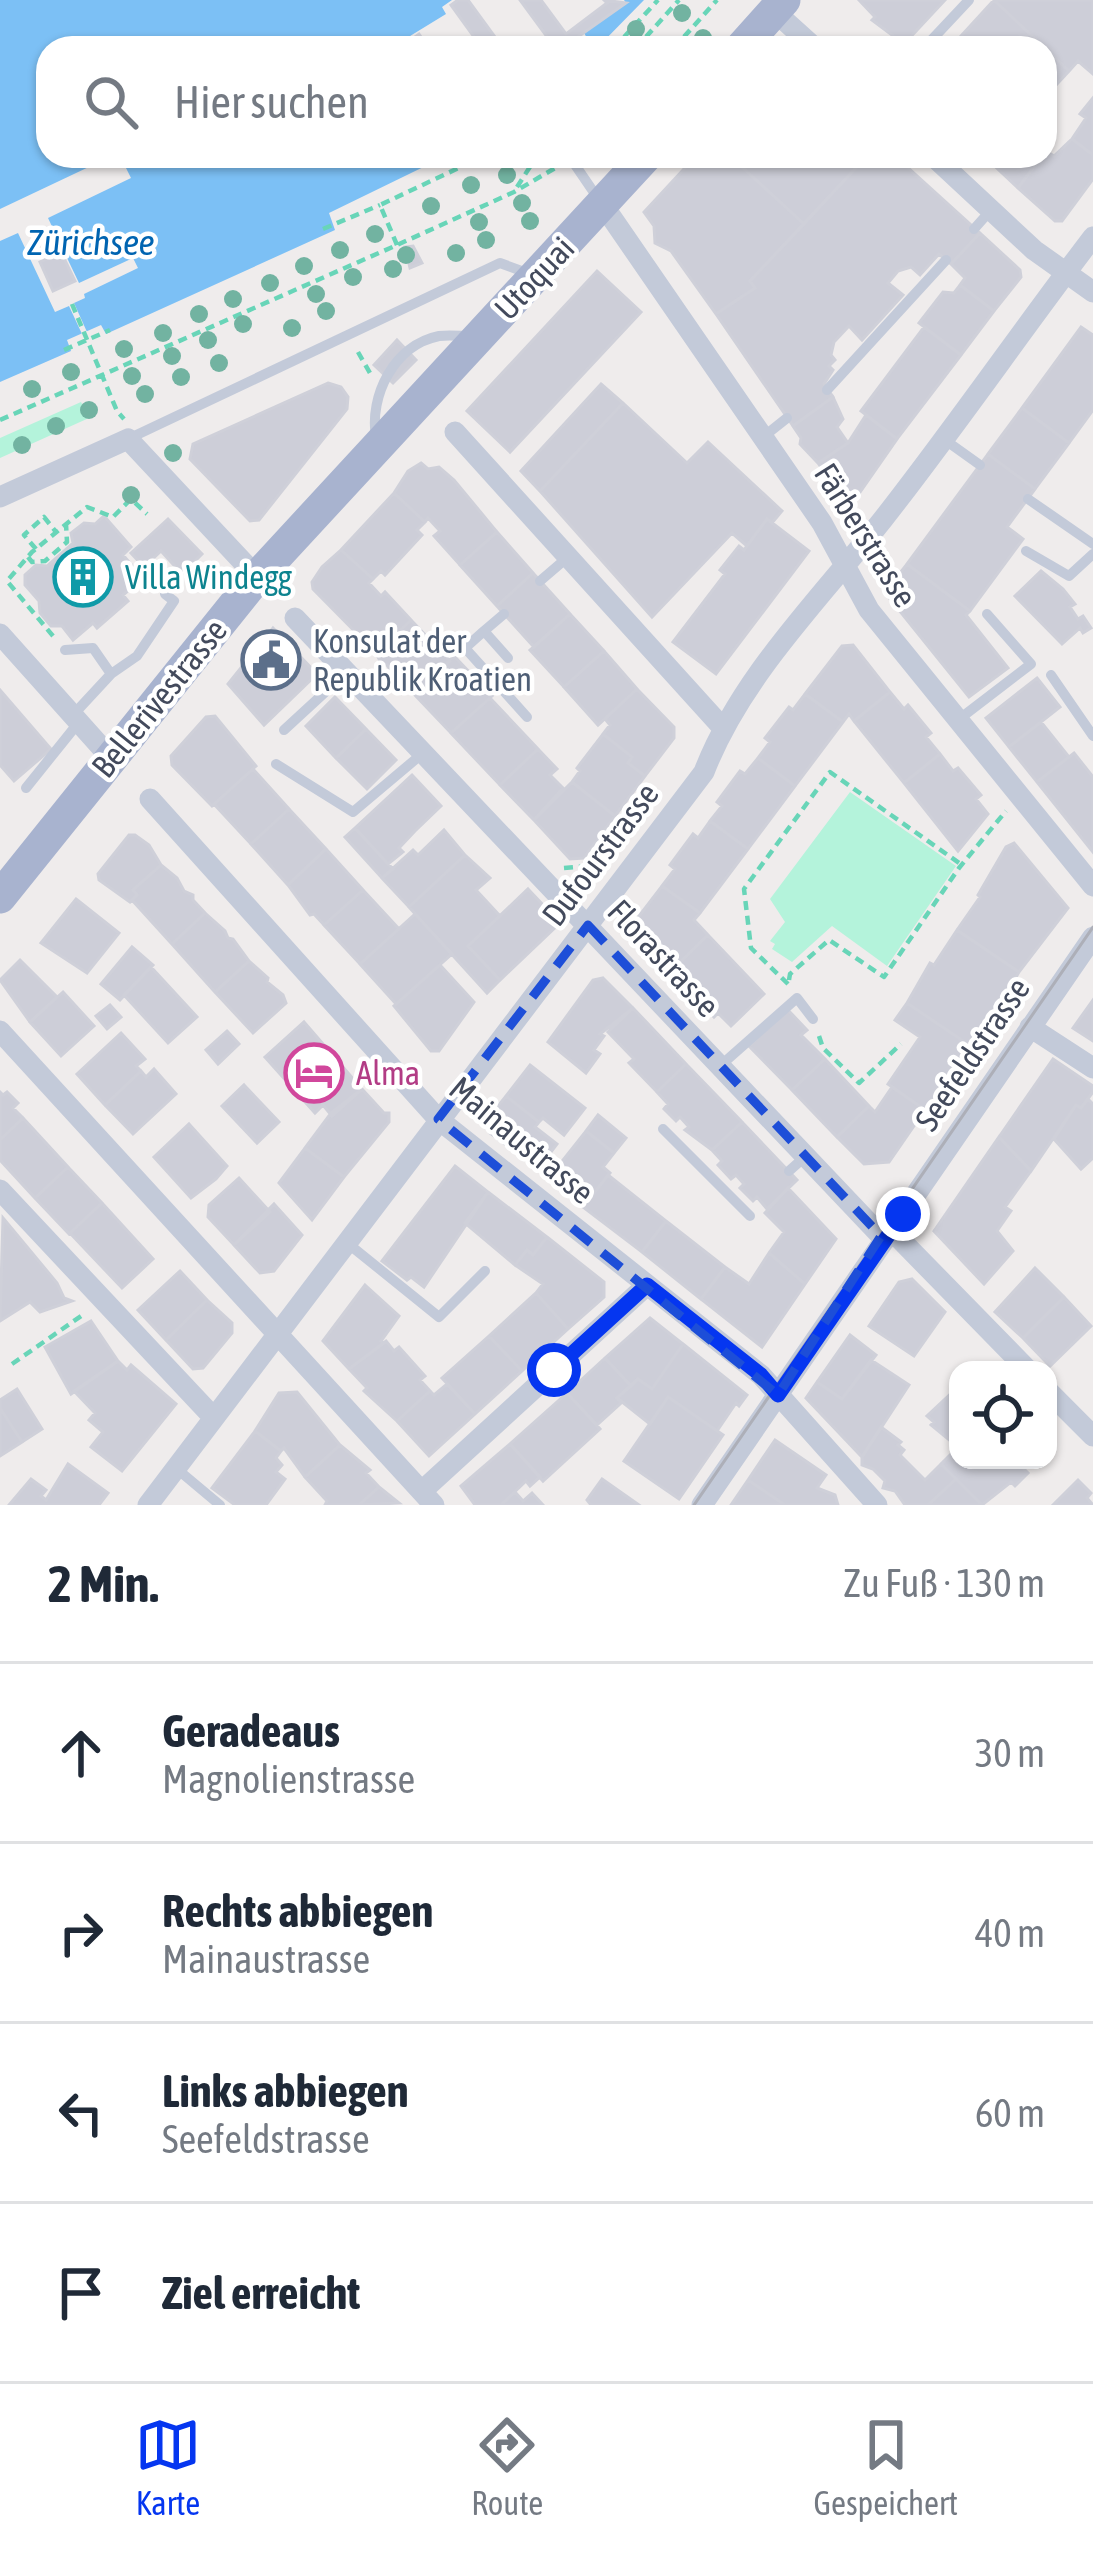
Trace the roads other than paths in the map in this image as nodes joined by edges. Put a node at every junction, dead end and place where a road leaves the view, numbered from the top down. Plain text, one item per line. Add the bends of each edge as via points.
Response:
1 (969, 0) edge
2 (779, 5) edge
3 (752, 36) edge
4 (805, 36) edge
5 (935, 36) edge
6 (578, 168) edge
7 (635, 168) edge
8 (945, 168) edge
9 (603, 205) junction
10 (992, 210) junction
11 (974, 229) dead end
12 (1093, 237) edge
13 (946, 260) dead end
14 (1065, 274) junction
15 (535, 277) junction
16 (1093, 292) edge
17 (479, 337) junction
18 (827, 390) dead end
19 (422, 398) joint
20 (788, 418) dead end
21 (455, 432) dead end
22 (763, 437) junction
23 (128, 440) junction
24 (945, 440) junction
25 (377, 445) junction
26 (980, 465) dead end
27 (0, 497) edge
28 (1028, 499) dead end
29 (1093, 544) edge
30 (1026, 551) dead end
31 (1093, 554) edge
32 (568, 557) junction
33 (845, 565) junction
34 (257, 578) junction
35 (540, 581) dead end
36 (165, 594) dead end
37 (504, 614) dead end
38 (987, 614) dead end
39 (295, 618) dead end
40 (484, 631) junction
41 (0, 634) edge
42 (64, 650) road end
43 (508, 658) dead end
44 (346, 672) junction
45 (111, 674) junction
46 (1051, 675) dead end
47 (527, 717) dead end
48 (76, 719) junction
49 (958, 720) junction
50 (722, 727) junction
51 (284, 730) dead end
52 (1093, 736) edge
53 (423, 752) junction
54 (110, 758) junction
55 (276, 764) dead end
56 (26, 788) dead end
57 (150, 800) dead end
58 (1093, 886) edge
59 (0, 897) edge
60 (588, 925) junction
61 (1093, 937) edge
62 (813, 1019) road end
63 (1030, 1027) junction
64 (0, 1031) edge
65 (720, 1066) junction
66 (1093, 1068) edge
67 (438, 1119) junction
68 (663, 1129) dead end
69 (807, 1155) junction
70 (789, 1171) dead end
71 (0, 1190) edge
72 (758, 1199) dead end
73 (889, 1236) junction
74 (346, 1242) junction
75 (484, 1271) dead end
76 (647, 1285) junction
77 (278, 1332) junction
78 (1019, 1361) edge
79 (778, 1395) junction
80 (1057, 1399) edge
81 (214, 1418) junction
82 (1093, 1436) edge
83 (176, 1468) junction
84 (428, 1498) edge
85 (148, 1505) edge
86 (220, 1505) edge
87 (702, 1505) edge
88 (877, 1505) edge

1 - 5 lane
2 - 3 main road
2 - 4 street
6 - 9 lane
7 - 9 main road, Utoquai
8 - 10 street
9 - 15 main road, Utoquai
9 - 22 street, Färberstrasse
10 - 11 lane
10 - 14 street
12 - 14 street, Dufourstrasse
13 - 18 lane
14 - 16 street
14 - 24 street, Dufourstrasse
15 - 17 main road, Utoquai
15 - 23 lane via 500,263
17 - 19 main road, Utoquai
17 - 25 lane via 438,337 410,351 378,393
19 - 25 main road, Bellerivestrasse
20 - 22 lane
21 - 32 street
22 - 33 street, Färberstrasse
23 - 27 street
23 - 34 street
24 - 26 lane
24 - 33 street, Dufourstrasse
25 - 34 main road, Bellerivestrasse
28 - 29 lane
30 - 31 lane via 1069,576
32 - 35 lane
32 - 50 street
33 - 49 street, Färberstrasse via 869,610
33 - 50 street, Dufourstrasse
34 - 54 main road, Bellerivestrasse
36 - 45 lane via 174,601 137,656
37 - 40 lane
38 - 49 lane via 1031,664
39 - 44 street, Florastrasse
40 - 43 lane
40 - 47 lane via 465,648
41 - 48 street
42 - 45 lane via 93,648
44 - 51 lane
44 - 53 street, Florastrasse
45 - 48 lane
46 - 52 lane
48 - 54 street
48 - 56 lane
49 - 58 street, Färberstrasse
50 - 60 street, Dufourstrasse via 704,772
53 - 55 lane via 353,812
53 - 60 street, Florastrasse
54 - 59 main road, Bellerivestrasse
57 - 67 street, Mainaustrasse
60 - 65 street, Florastrasse
60 - 67 street, Dufourstrasse
61 - 63 street, Seefeldstrasse
62 - 65 lane via 796,998
63 - 66 street
63 - 73 street, Seefeldstrasse
64 - 77 street
65 - 69 street, Florastrasse
67 - 74 street, Dufourstrasse
67 - 76 street, Mainaustrasse
68 - 72 lane via 748,1214
69 - 70 lane
69 - 73 street, Florastrasse
71 - 81 street
73 - 78 street, Florastrasse
73 - 79 street, Seefeldstrasse
74 - 75 lane via 439,1317
74 - 77 street, Dufourstrasse
76 - 79 street, Mainaustrasse
76 - 84 street
77 - 81 street, Dufourstrasse
77 - 84 street
79 - 87 street, Seefeldstrasse
79 - 88 street, Mainaustrasse
80 - 82 street
81 - 83 street, Dufourstrasse
83 - 85 street, Dufourstrasse
83 - 86 lane

